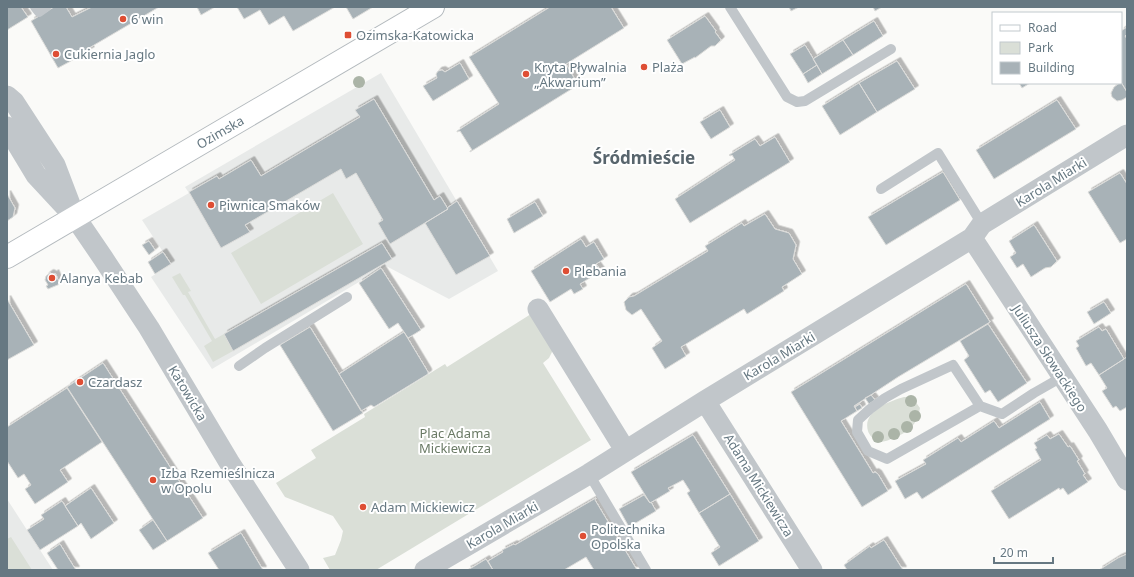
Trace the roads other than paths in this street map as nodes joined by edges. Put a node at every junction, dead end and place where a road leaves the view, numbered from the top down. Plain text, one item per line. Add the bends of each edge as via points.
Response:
1 (35, 7) edge
2 (46, 7) edge
3 (433, 7) edge
4 (730, 7) edge
5 (891, 49) dead end
6 (7, 96) edge
7 (7, 127) edge
8 (1127, 135) edge
9 (881, 188) dead end
10 (75, 217) junction
11 (977, 231) junction
12 (7, 257) edge
13 (347, 297) dead end
14 (538, 309) dead end
15 (239, 366) dead end
16 (1062, 377) junction
17 (706, 401) junction
18 (980, 406) junction
19 (626, 450) junction
20 (589, 474) junction
21 (1127, 480) edge
22 (299, 570) edge
23 (425, 570) edge
24 (646, 570) edge
25 (812, 570) edge

1 - 2 lane via 38,12
3 - 10 main road, Ozimska
4 - 5 lane via 788,97 797,102 805,101
6 - 10 street, Katowicka via 14,102 55,165
7 - 10 street, Katowicka via 36,175
8 - 11 street, Karola Miarki
9 - 11 lane via 938,153
10 - 12 main road, Ozimska
10 - 22 street, Katowicka via 146,323 229,462
11 - 16 street, Juliusza Słowackiego
11 - 17 street, Karola Miarki
13 - 15 lane
14 - 19 street
16 - 18 lane via 1002,414
16 - 21 street, Juliusza Słowackiego
17 - 19 street, Karola Miarki
17 - 25 street, Adama Mickiewicza
18 - 18 lane via 954,365 901,388 885,398 858,420 857,432 868,451 886,459
19 - 20 street, Karola Miarki
20 - 23 street, Karola Miarki
20 - 24 lane

